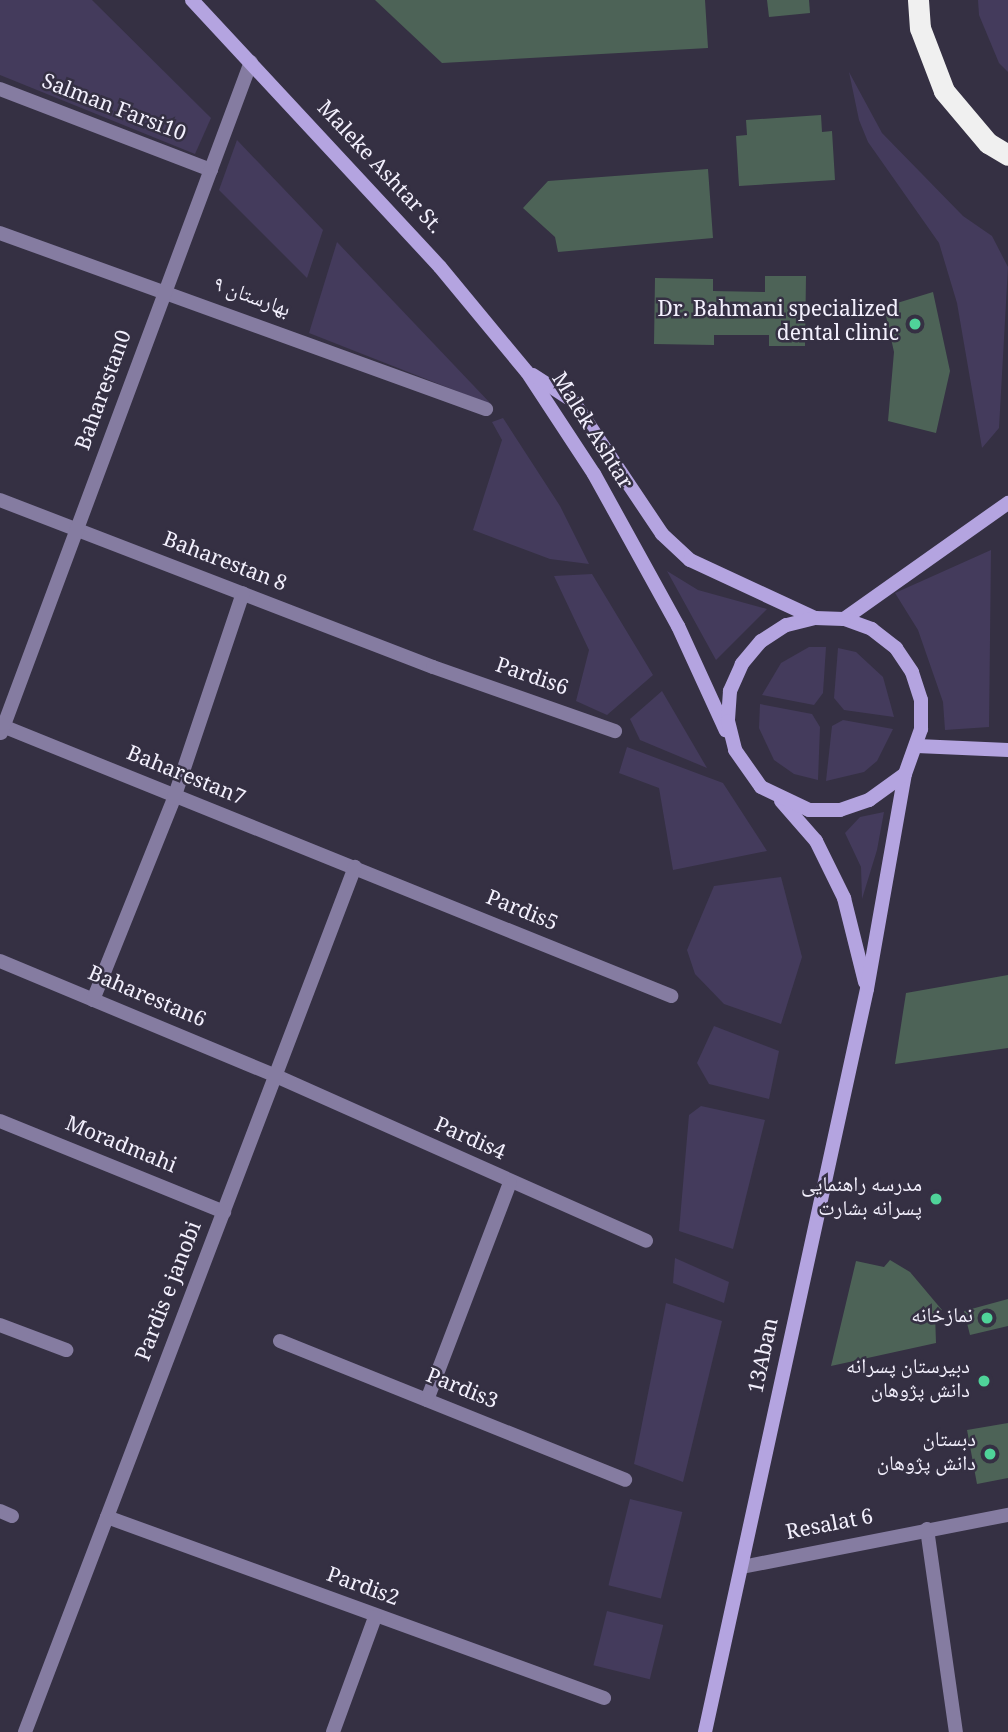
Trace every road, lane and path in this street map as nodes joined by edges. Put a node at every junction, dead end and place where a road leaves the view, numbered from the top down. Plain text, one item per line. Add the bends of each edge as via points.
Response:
1 (192, 0) edge
2 (918, 0) edge
3 (251, 62) junction
4 (0, 89) edge
5 (1008, 155) edge
6 (211, 170) junction
7 (0, 233) edge
8 (166, 290) junction
9 (527, 372) junction
10 (486, 409) dead end
11 (0, 500) edge
12 (1008, 503) edge
13 (76, 529) junction
14 (243, 593) junction
15 (815, 618) junction
16 (844, 619) junction
17 (433, 667) joint
18 (1, 729) edge
19 (615, 731) dead end
20 (918, 746) junction
21 (735, 750) junction
22 (1008, 750) edge
23 (905, 775) junction
24 (174, 798) junction
25 (780, 800) junction
26 (355, 867) junction
27 (0, 961) edge
28 (867, 989) junction
29 (671, 996) dead end
30 (93, 1000) junction
31 (276, 1076) junction
32 (0, 1121) edge
33 (510, 1183) junction
34 (224, 1212) junction
35 (646, 1241) dead end
36 (0, 1325) edge
37 (280, 1341) dead end
38 (66, 1350) dead end
39 (427, 1400) junction
40 (625, 1480) dead end
41 (1008, 1515) edge
42 (107, 1517) junction
43 (927, 1529) junction
44 (742, 1567) junction
45 (375, 1617) junction
46 (604, 1698) dead end
47 (25, 1732) edge
48 (333, 1732) edge
49 (705, 1732) edge
50 (956, 1732) edge

1 - 3 main road, Maleke Ashtar St.
2 - 5 highway via 920,28 944,91 988,143
3 - 6 street, Baharestan0
3 - 9 main road, Maleke Ashtar St. via 440,267
4 - 6 street, Salman Farsi10
6 - 8 street, Baharestan0
7 - 8 street, بهارستان ۹
8 - 10 street, بهارستان ۹
8 - 13 street, Baharestan0
9 - 15 main road, Malek Ashtar via 573,401 662,534 690,560
9 - 21 main road, Malek Ashtar via 588,463 672,615
11 - 13 street, Baharestan 8
12 - 16 main road
13 - 14 street, Baharestan 8
13 - 18 street, Baharestan0
14 - 17 street, Baharestan 8
14 - 24 street
15 - 16 main road
15 - 21 main road via 786,625 761,641 742,664 728,721
16 - 20 main road via 872,629 896,648 912,672 921,700
17 - 19 street, Pardis6
18 - 24 street, Baharestan7
20 - 22 main road
20 - 23 main road
21 - 25 main road via 761,787
23 - 25 main road via 869,800 839,810 809,810
23 - 28 main road, 13Aban
24 - 26 street, Baharestan7
24 - 30 street
25 - 28 main road, 13Aban via 817,841 844,898
26 - 29 street, Pardis5
26 - 31 street, Pardis e janobi
27 - 30 street, Baharestan6
28 - 44 main road, 13Aban
30 - 31 street, Baharestan6
31 - 33 street, Pardis4
31 - 34 street, Pardis e janobi
32 - 34 street, Moradmahi
33 - 35 street, Pardis4
33 - 39 street
34 - 42 street, Pardis e janobi
36 - 38 street
37 - 39 street, Pardis3
39 - 40 street, Pardis3
41 - 43 street, Resalat 6
42 - 45 street, Pardis2
42 - 47 street, Pardis e janobi
43 - 44 street, Resalat 6
43 - 50 street
44 - 49 main road, 13Aban
45 - 46 street, Pardis2
45 - 48 street

